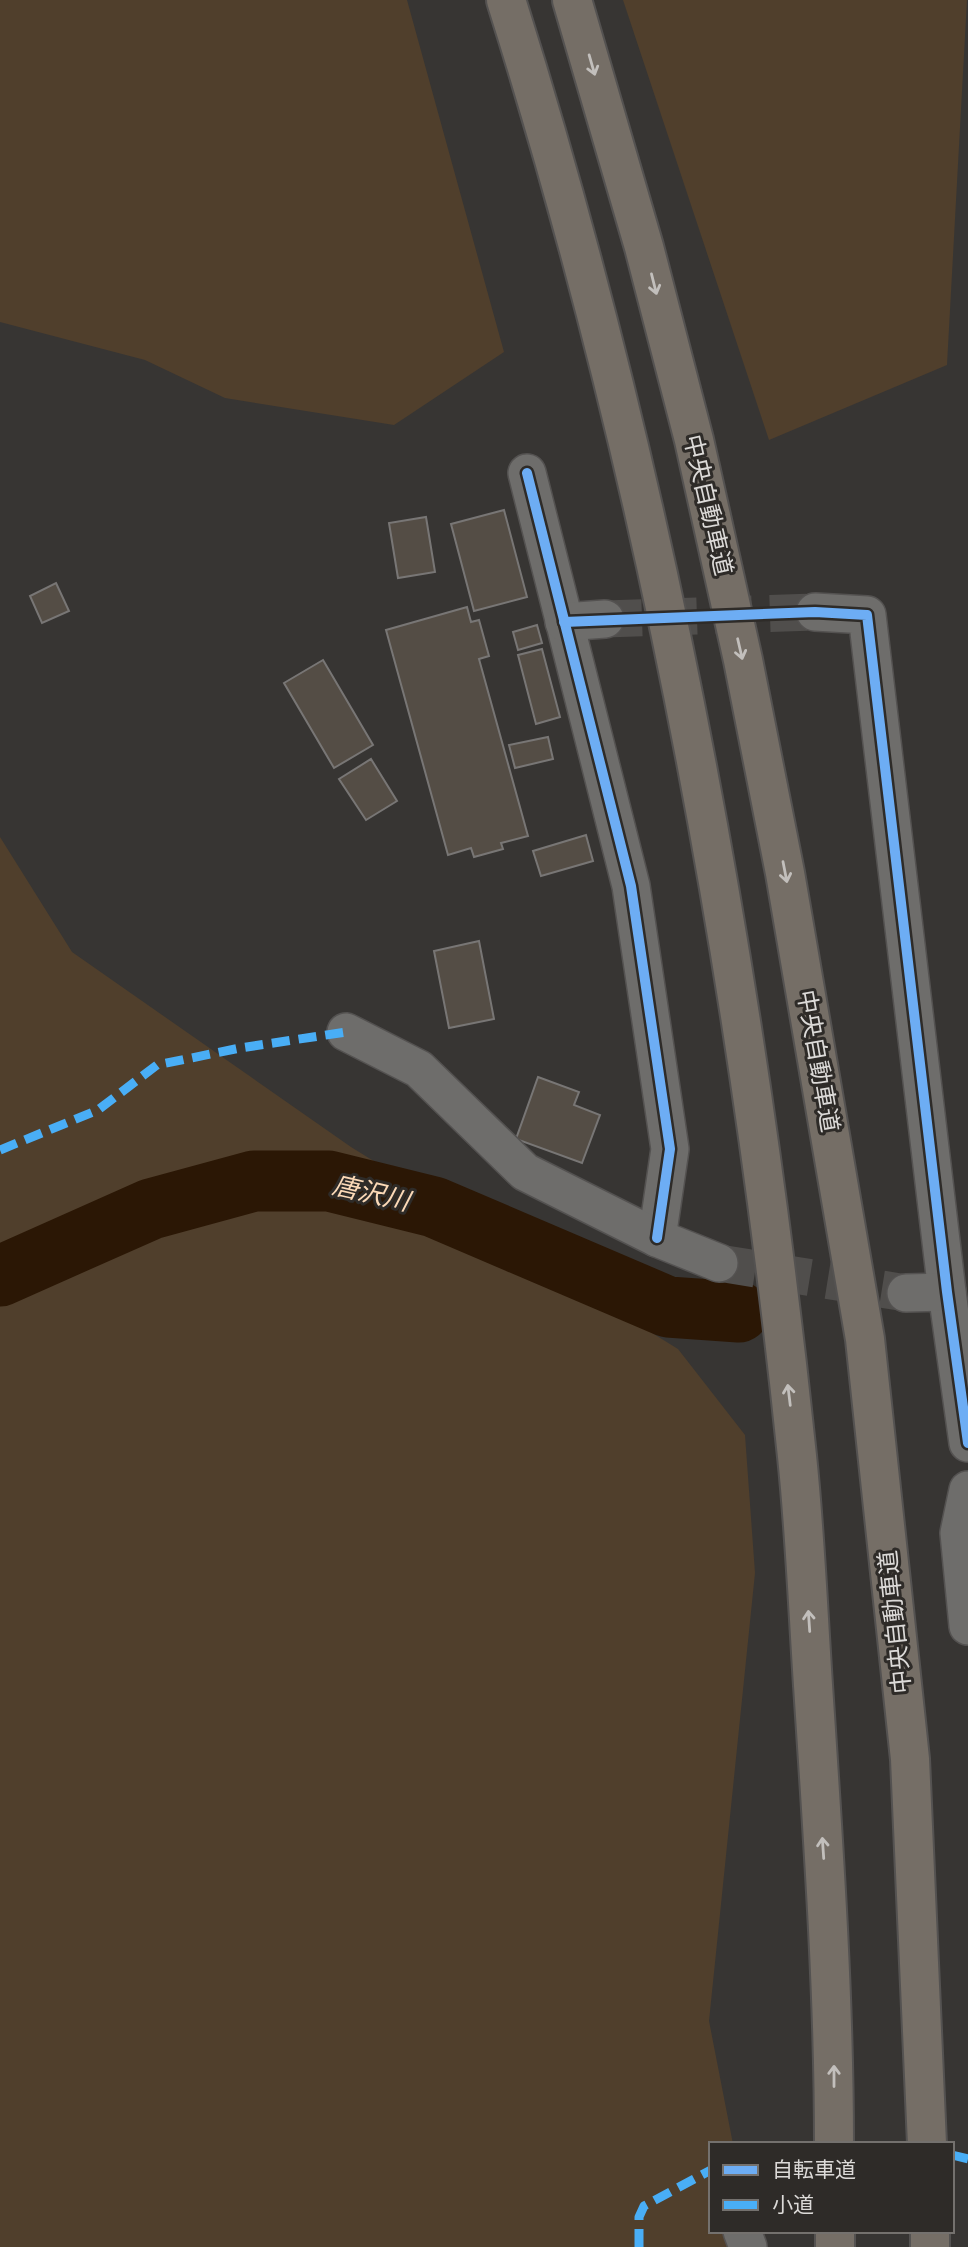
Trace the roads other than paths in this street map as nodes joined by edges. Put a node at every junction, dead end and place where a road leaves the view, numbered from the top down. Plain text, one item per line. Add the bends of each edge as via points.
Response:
1 (506, 0) edge
2 (572, 0) edge
3 (527, 473) dead end
4 (815, 612) tunnel mouth
5 (605, 619) tunnel mouth
6 (564, 622) junction
7 (346, 1032) dead end
8 (657, 1238) junction
9 (719, 1263) tunnel mouth
10 (947, 1292) junction
11 (906, 1293) tunnel mouth
12 (968, 1443) edge
13 (968, 1490) edge
14 (968, 1626) edge
15 (834, 2142) edge
16 (927, 2142) edge

15 -> 1 highway via 834,2017 797,1458 750,1086 668,620 596,317
2 -> 16 highway, 中央自動車道 via 644,247 694,440 743,660 785,873 865,1339 910,1759
3 - 6 street
4 - 10 street via 867,615
5 - 6 street
6 - 8 street via 631,886 670,1149
7 - 8 street via 419,1069 525,1172
8 - 9 street
10 - 11 street
10 - 12 street
13 - 14 street via 959,1534

